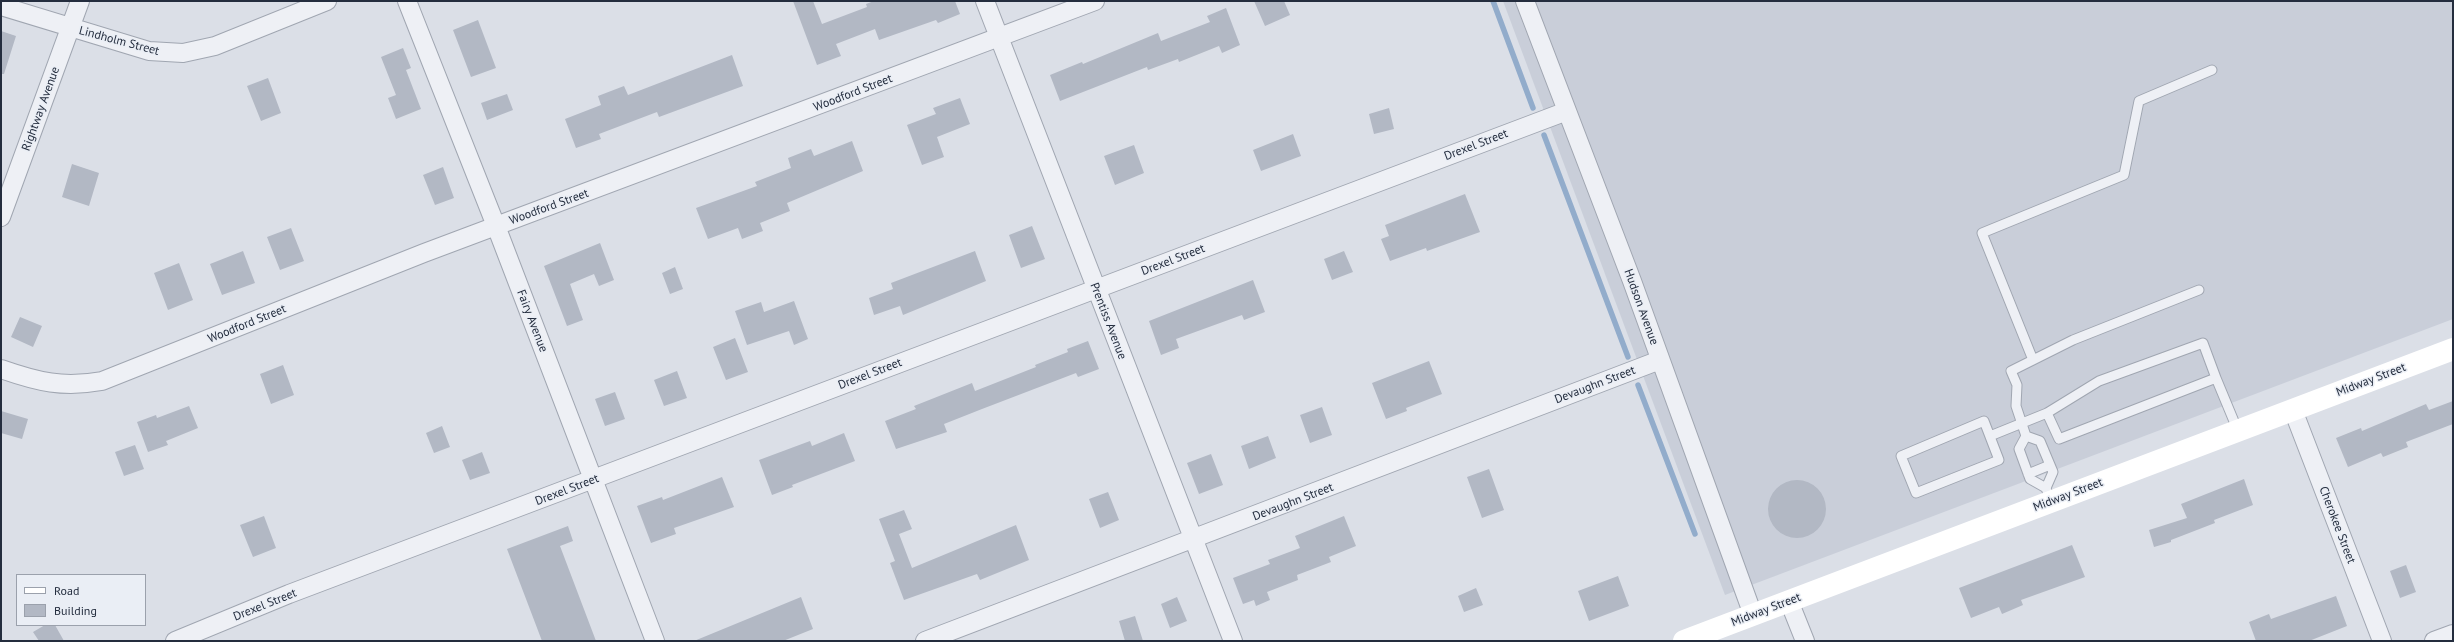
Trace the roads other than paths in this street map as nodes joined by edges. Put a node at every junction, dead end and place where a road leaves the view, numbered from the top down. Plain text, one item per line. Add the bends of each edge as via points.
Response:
1 (80, 1) edge
2 (327, 1) edge
3 (407, 1) edge
4 (985, 1) edge
5 (1095, 1) edge
6 (1525, 1) edge
7 (1, 6) edge
8 (70, 28) junction
9 (999, 38) junction
10 (2212, 70) dead end
11 (1567, 111) junction
12 (1, 217) edge
13 (496, 226) junction
14 (1096, 290) junction
15 (2199, 290) dead end
16 (2453, 348) edge
17 (1660, 360) junction
18 (2032, 360) junction
19 (1, 369) edge
20 (2216, 378) junction
21 (2293, 410) junction
22 (2047, 413) junction
23 (2021, 422) junction
24 (2238, 430) junction
25 (1990, 436) junction
26 (2026, 436) junction
27 (2050, 465) junction
28 (2028, 474) junction
29 (593, 480) junction
30 (2048, 495) junction
31 (1193, 540) junction
32 (1789, 601) junction
33 (1753, 615) junction
34 (2453, 634) edge
35 (204, 636) edge
36 (175, 641) edge
37 (655, 641) edge
38 (925, 641) edge
39 (1233, 641) edge
40 (1684, 641) edge
41 (1804, 641) edge
42 (2382, 641) edge
43 (2434, 641) edge

1 - 8 street, Rightway Avenue
2 - 8 street, Lindholm Street via 215,46 183,53 149,51
3 - 13 street, Fairy Avenue
4 - 9 street, Prentiss Avenue
5 - 9 street, Woodford Street
6 - 11 street, Hudson Avenue
7 - 8 street, Lindholm Street
8 - 12 street, Rightway Avenue
9 - 13 street, Woodford Street
9 - 14 street, Prentiss Avenue
10 - 18 lane via 2139,101 2124,175 1982,233
11 - 14 street, Drexel Street
11 - 17 street, Hudson Avenue
13 - 19 street, Woodford Street via 102,381 77,386 52,385
13 - 29 street, Fairy Avenue
14 - 29 street, Drexel Street
14 - 31 street, Prentiss Avenue
15 - 18 lane via 2074,340
16 - 21 street, Midway Street
17 - 31 street, Devaughn Street
17 - 33 street, Hudson Avenue
18 - 23 lane via 2011,371 2018,385 2016,406
20 - 22 lane via 2058,438
20 - 22 lane via 2203,343 2099,381
20 - 24 lane
21 - 24 street, Midway Street
21 - 42 street, Cherokee Street
22 - 23 lane
23 - 25 lane
23 - 26 lane
24 - 30 street, Midway Street
25 - 25 lane via 1984,421 1901,456 1916,493 1999,460
26 - 27 lane via 2040,441
26 - 28 lane via 2019,449
27 - 28 lane
27 - 30 lane via 2053,472
28 - 30 lane
29 - 35 street, Drexel Street via 289,594
29 - 37 street, Fairy Avenue
30 - 32 street, Midway Street
31 - 38 street, Devaughn Street
31 - 39 street, Prentiss Avenue
32 - 33 street, Midway Street
32 - 41 street
33 - 40 street, Midway Street
34 - 43 street
35 - 36 street, Drexel Street

